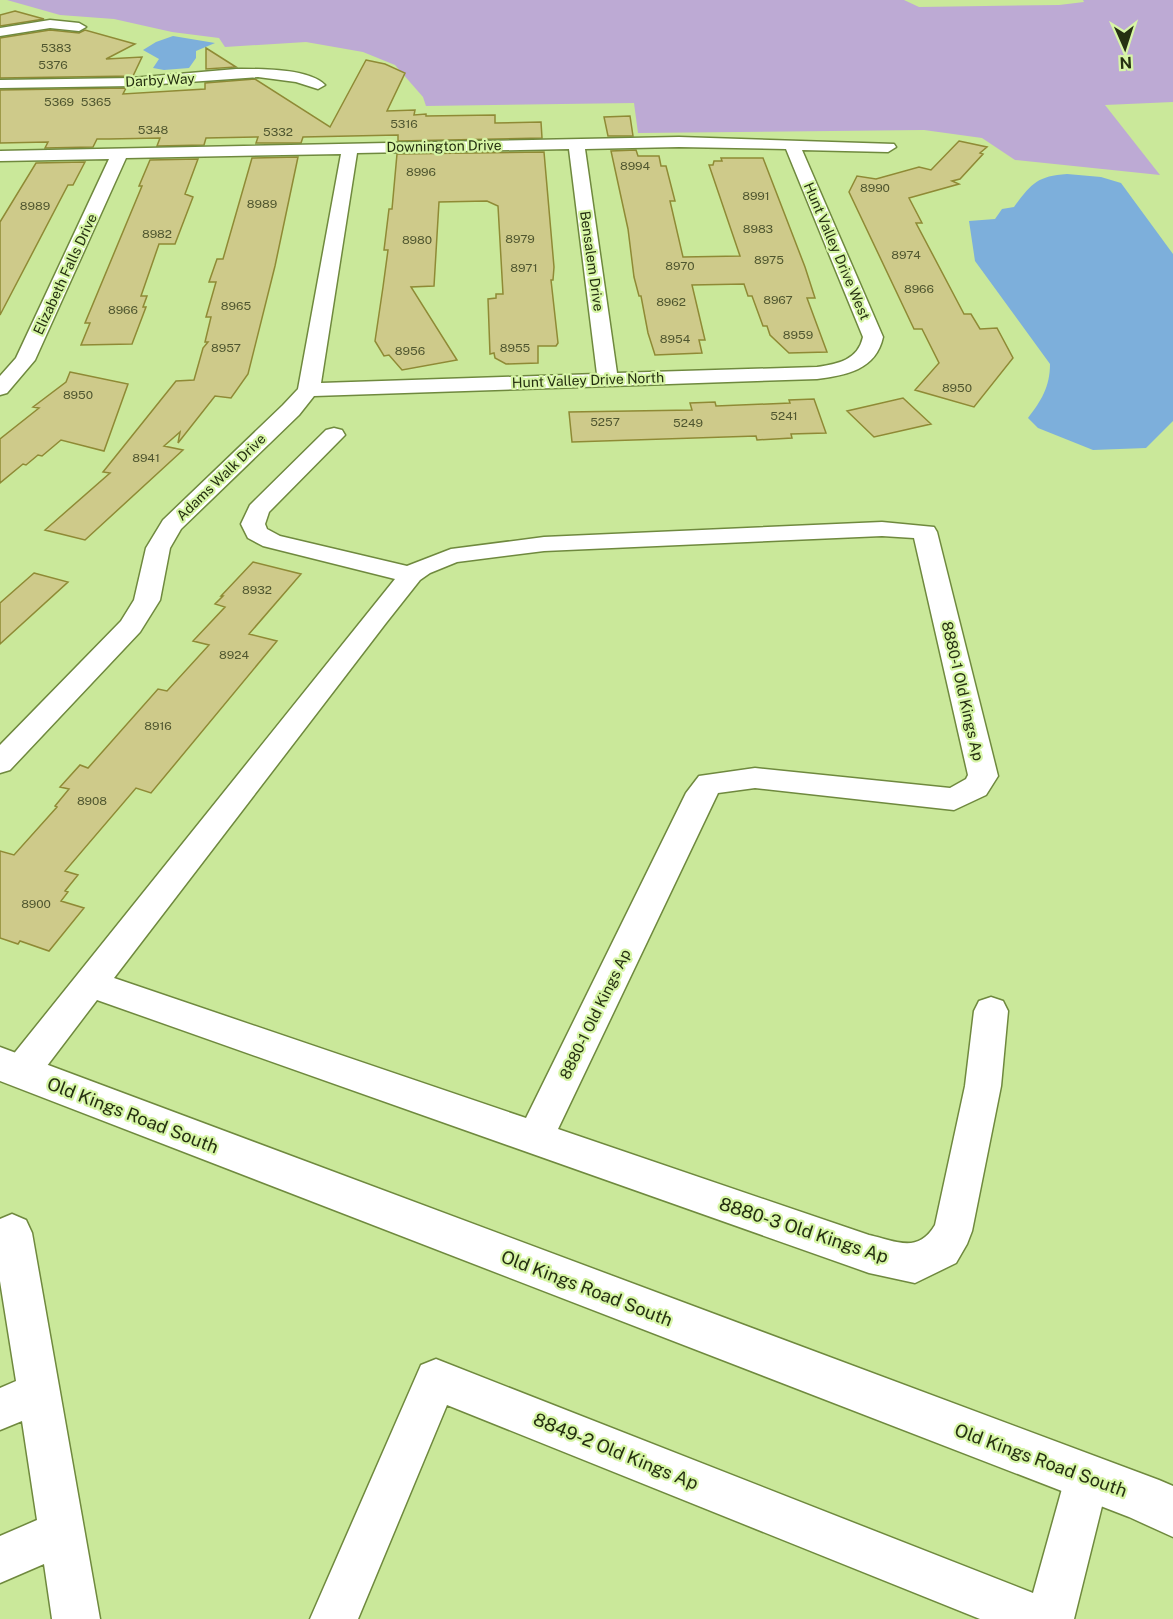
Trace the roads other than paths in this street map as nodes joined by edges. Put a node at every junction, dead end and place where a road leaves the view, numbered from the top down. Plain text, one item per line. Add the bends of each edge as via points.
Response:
1 (79, 27) dead end
2 (0, 32) edge
3 (0, 84) edge
4 (318, 85) dead end
5 (576, 143) junction
6 (792, 145) junction
7 (888, 147) dead end
8 (350, 148) junction
9 (120, 153) junction
10 (0, 156) edge
11 (864, 357) joint
12 (608, 380) junction
13 (0, 389) edge
14 (308, 390) junction
15 (334, 435) dead end
16 (411, 575) junction
17 (0, 763) edge
18 (91, 984) junction
19 (991, 1011) dead end
20 (10, 1068) edge
21 (536, 1138) junction
22 (12, 1233) dead end
23 (39, 1393) junction
24 (0, 1409) edge
25 (1087, 1478) junction
26 (1173, 1512) edge
27 (62, 1532) junction
28 (0, 1560) edge
29 (76, 1619) edge
30 (334, 1619) edge
31 (1039, 1619) edge
32 (1050, 1619) edge

1 - 2 street via 50,24
3 - 4 street, Darby Way via 148,82 266,73 300,76
5 - 6 street, Downington Drive
5 - 8 street, Downington Drive
5 - 12 street, Bensalem Drive
6 - 7 street, Downington Drive
6 - 11 street, Hunt Valley Drive West via 873,337
8 - 9 street, Downington Drive
8 - 14 street, Adams Walk Drive
9 - 10 street, Downington Drive
9 - 13 street, Elizabeth Falls Drive via 25,360
11 - 12 street, Hunt Valley Drive North via 851,365 817,373
12 - 14 street, Hunt Valley Drive North
14 - 17 street, Adams Walk Drive via 171,525 158,548 147,600 131,626
15 - 16 street via 258,510 253,524 257,533 272,541
16 - 18 street, 8880-1 Old Kings Ap
16 - 21 street, 8880-1 Old Kings Ap via 452,556 544,544 882,529 925,532 983,776 976,788 954,799 755,778 709,783
18 - 20 street, 8880-1 Old Kings Ap
18 - 21 street
19 - 21 street, 8880-3 Old Kings Ap via 983,1086 953,1230 942,1250 915,1264 868,1254
20 - 25 street, Old Kings Road South
22 - 23 street
23 - 24 street
23 - 27 street
25 - 26 street, Old Kings Road South
25 - 32 street
27 - 28 street
27 - 29 street
30 - 31 street, 8849-2 Old Kings Ap via 436,1380

